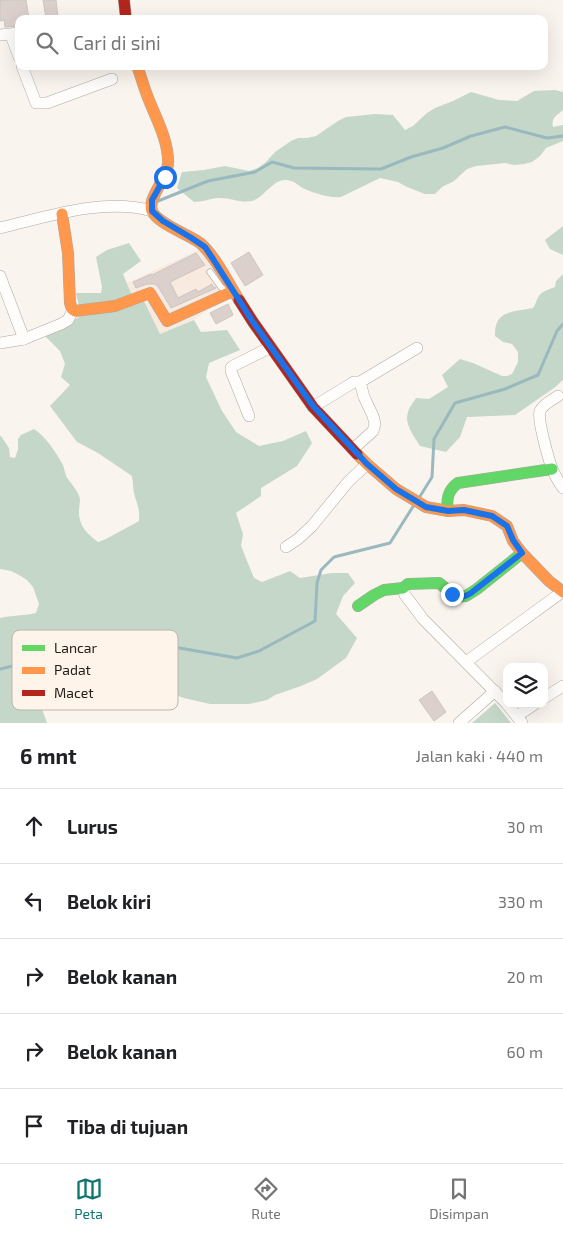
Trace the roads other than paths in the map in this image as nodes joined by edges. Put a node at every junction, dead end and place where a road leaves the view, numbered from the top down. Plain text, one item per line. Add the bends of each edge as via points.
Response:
1 (124, 0) edge
2 (126, 15) edge
3 (10, 34) edge
4 (15, 47) edge
5 (23, 70) edge
6 (139, 70) edge
7 (112, 79) dead end
8 (152, 207) junction
9 (62, 214) junction
10 (0, 228) edge
11 (210, 272) dead end
12 (0, 276) edge
13 (232, 288) junction
14 (73, 310) junction
15 (24, 339) junction
16 (0, 343) edge
17 (270, 347) junction
18 (416, 348) dead end
19 (360, 382) junction
20 (558, 396) dead end
21 (313, 406) junction
22 (248, 416) dead end
23 (353, 449) junction
24 (367, 464) junction
25 (552, 469) junction
26 (563, 488) edge
27 (448, 511) junction
28 (286, 547) dead end
29 (522, 553) junction
30 (403, 588) junction
31 (563, 592) edge
32 (358, 606) dead end
33 (466, 662) junction
34 (562, 688) edge
35 (495, 691) junction
36 (548, 696) edge
37 (503, 700) edge
38 (510, 708) edge
39 (532, 708) edge
40 (519, 720) edge
41 (459, 723) edge

1 - 2 street
3 - 4 street
5 - 7 street via 33,98 40,104
6 - 8 street via 167,148 168,169 152,200
8 - 9 street via 101,207
8 - 13 street via 163,221 205,247
9 - 10 street
9 - 14 street
11 - 13 lane via 223,289
12 - 15 street
13 - 14 street via 167,321 150,293 115,306
13 - 17 street
14 - 15 street via 68,320
15 - 16 street
17 - 21 street
17 - 22 street via 231,368
18 - 19 street
19 - 21 street via 354,382
19 - 23 street via 375,424 373,431
20 - 25 street via 539,413
21 - 23 street
23 - 24 street
24 - 27 street via 410,498 426,507
24 - 28 street via 312,526
25 - 26 street
25 - 27 street via 458,483 448,493
27 - 29 street via 464,510 492,516 507,526
29 - 30 street via 466,596 456,597 439,583 408,584
29 - 31 street
30 - 32 street via 384,590
30 - 33 street via 423,619
31 - 33 street
33 - 35 street
34 - 36 street
35 - 37 street
35 - 41 street
38 - 40 street
39 - 40 street

